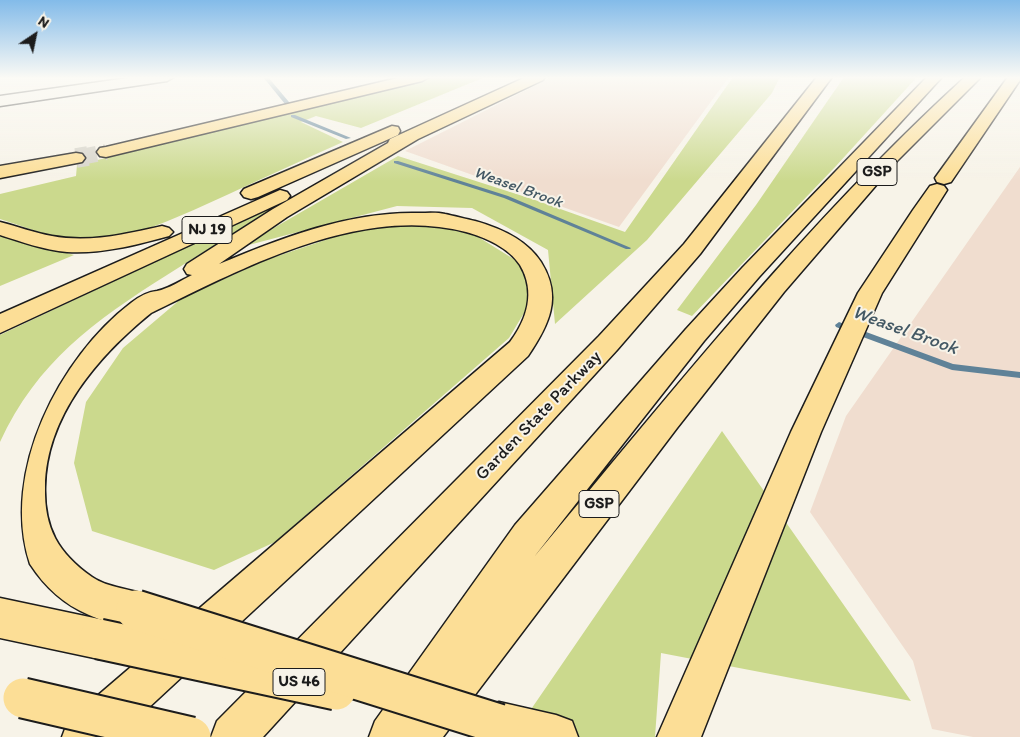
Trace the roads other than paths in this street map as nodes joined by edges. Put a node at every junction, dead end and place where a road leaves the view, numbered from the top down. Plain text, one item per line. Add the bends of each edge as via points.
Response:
1 (277, 111) edge
2 (435, 111) edge
3 (464, 111) edge
4 (795, 111) edge
5 (798, 111) edge
6 (903, 111) edge
7 (939, 111) edge
8 (991, 111) edge
9 (794, 116) junction
10 (413, 135) junction
11 (106, 152) tunnel mouth
12 (76, 158) tunnel mouth
13 (0, 172) edge
14 (0, 228) edge
15 (162, 232) junction
16 (0, 303) edge
17 (139, 309) junction
18 (0, 324) edge
19 (0, 618) edge
20 (12, 696) edge
21 (499, 724) junction
22 (84, 737) edge
23 (191, 737) edge
24 (233, 737) edge
25 (391, 737) edge
26 (415, 737) edge
27 (556, 737) edge
28 (679, 737) edge

1 - 11 highway
2 - 15 highway, NJ 19
3 - 10 highway, NJ 19
4 - 9 highway
5 - 9 highway, Garden State Parkway
6 - 25 highway via 695,334 533,529
7 - 26 highway, GSP via 883,166 786,273
8 - 28 highway via 870,293 806,432
9 - 24 highway, Garden State Parkway via 692,249 608,343
10 - 17 highway via 224,248
10 - 18 highway, NJ 19
12 - 13 highway
14 - 15 highway via 68,245 106,243
15 - 16 highway, NJ 19
17 - 21 highway, bridge via 89,352 51,398 25,447 21,475 30,531 62,576 86,594
17 - 22 highway via 226,268 276,249 359,224 412,217 463,222 507,241 519,251 536,275 541,303 531,334 519,349
19 - 21 highway, US 46, bridge
20 - 23 highway, bridge
21 - 27 highway, US 46

